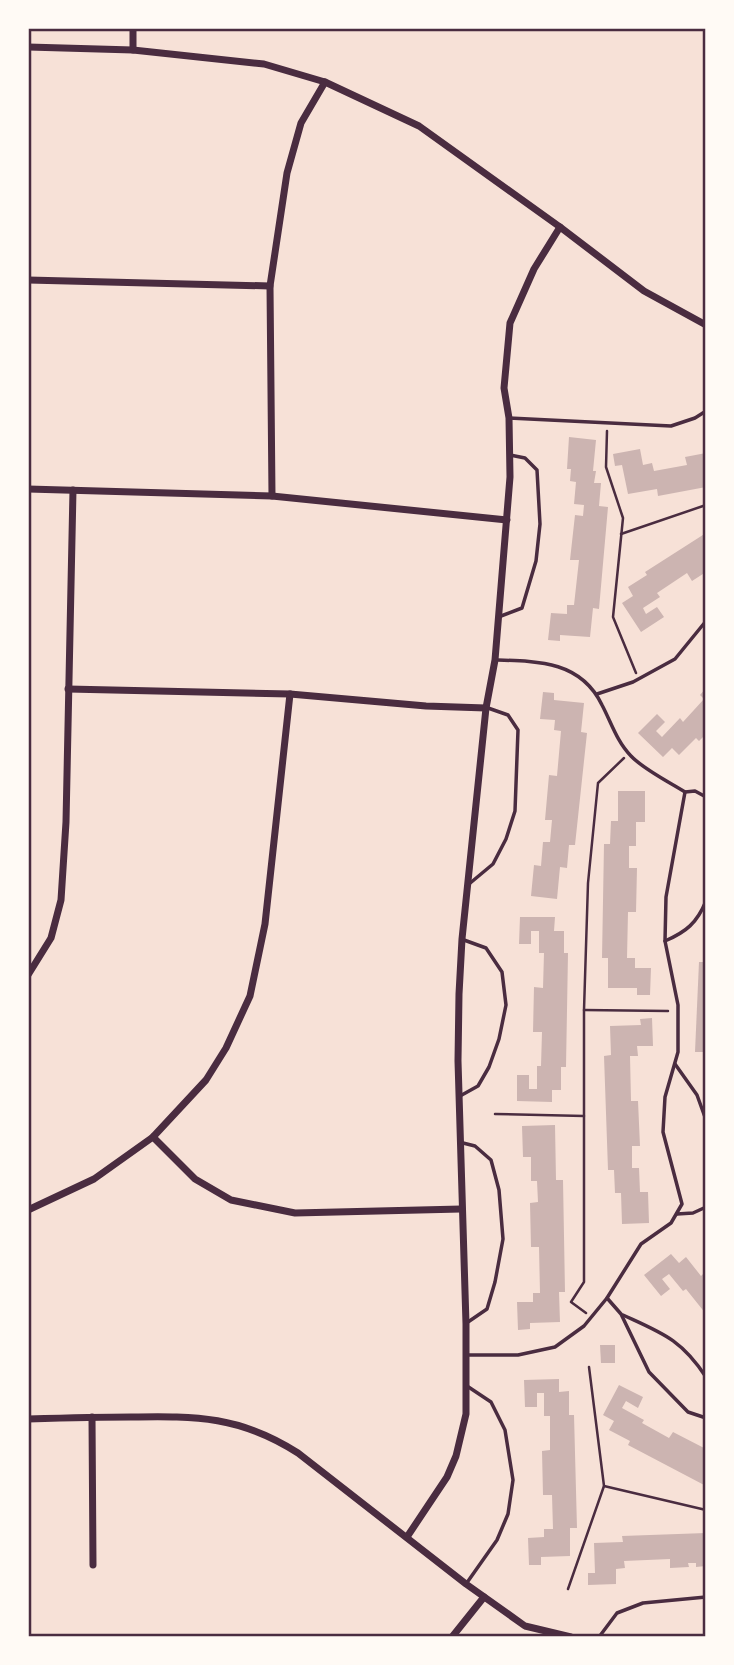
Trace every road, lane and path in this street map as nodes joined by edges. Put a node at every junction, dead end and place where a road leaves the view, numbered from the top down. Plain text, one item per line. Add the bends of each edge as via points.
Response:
1 (133, 28) edge
2 (28, 47) edge
3 (132, 50) junction
4 (325, 82) junction
5 (560, 227) junction
6 (28, 281) edge
7 (270, 286) junction
8 (706, 325) edge
9 (706, 411) edge
10 (509, 418) junction
11 (607, 422) junction
12 (510, 455) junction
13 (28, 489) edge
14 (73, 490) junction
15 (272, 496) junction
16 (706, 505) edge
17 (507, 520) junction
18 (621, 534) junction
19 (499, 617) junction
20 (706, 621) edge
21 (495, 660) junction
22 (639, 679) junction
23 (68, 689) junction
24 (290, 694) junction
25 (597, 694) junction
26 (486, 708) junction
27 (629, 754) junction
28 (685, 792) junction
29 (706, 797) edge
30 (467, 886) junction
31 (706, 901) edge
32 (461, 939) junction
33 (665, 941) junction
34 (28, 975) edge
35 (584, 1010) junction
36 (678, 1011) junction
37 (675, 1064) junction
38 (459, 1097) junction
39 (495, 1114) dead end
40 (584, 1116) junction
41 (706, 1120) edge
42 (153, 1137) junction
43 (459, 1142) junction
44 (706, 1207) edge
45 (461, 1209) junction
46 (28, 1210) edge
47 (677, 1214) junction
48 (607, 1298) junction
49 (621, 1314) junction
50 (592, 1317) junction
51 (466, 1324) junction
52 (466, 1355) junction
53 (589, 1367) dead end
54 (706, 1377) edge
55 (467, 1386) junction
56 (92, 1417) junction
57 (706, 1418) edge
58 (28, 1419) edge
59 (604, 1486) junction
60 (706, 1510) edge
61 (407, 1537) junction
62 (93, 1565) dead end
63 (466, 1584) junction
64 (568, 1589) dead end
65 (484, 1597) junction
66 (706, 1597) edge
67 (452, 1637) edge
68 (572, 1637) edge
69 (599, 1637) edge

1 - 3 street
2 - 3 street
3 - 4 street via 264,64
4 - 5 street via 419,126
4 - 7 street via 301,124 291,160
5 - 8 street via 644,291
5 - 10 street via 534,269 510,323 504,387
6 - 7 street
7 - 15 street
9 - 11 lane via 671,426
10 - 11 lane
10 - 12 street
11 - 18 path via 606,467 622,518
12 - 17 street
12 - 19 lane via 525,458 537,470 540,524 537,561 522,608
13 - 14 street
14 - 15 street
14 - 23 street
15 - 17 street
16 - 18 path
17 - 19 street
18 - 22 path via 613,617
19 - 21 street
20 - 22 lane via 674,659
21 - 25 lane via 540,661 575,672
21 - 26 street
22 - 25 lane
23 - 24 street
23 - 34 street via 61,900 51,938
24 - 26 street
24 - 42 street via 265,924 250,996 206,1080
25 - 27 lane
26 - 30 street
26 - 30 lane via 508,716 518,730 515,811 493,864
27 - 28 lane
27 - 35 path via 597,783
28 - 29 lane
28 - 33 lane via 666,897
30 - 32 street
31 - 33 lane via 692,926
32 - 38 street
32 - 38 lane via 486,948 502,972 506,1005 489,1067 478,1086
33 - 36 lane
35 - 36 path
35 - 40 path
36 - 37 lane
37 - 41 lane via 697,1095
37 - 47 lane via 665,1097 663,1132 682,1204
38 - 43 street
39 - 40 path
40 - 50 path via 584,1282 571,1302
42 - 45 street via 195,1179 231,1200 295,1213
42 - 46 street via 94,1179
43 - 45 street
43 - 51 lane via 475,1146 491,1160 503,1239 487,1309
44 - 47 lane
45 - 51 street
47 - 48 lane via 641,1244
48 - 49 lane
48 - 50 lane
49 - 54 lane via 672,1338
49 - 57 lane via 649,1371 688,1412
50 - 52 lane via 555,1347 517,1355
51 - 52 street
52 - 55 street
53 - 59 path
55 - 61 street via 466,1414 452,1466
55 - 63 lane via 491,1402 501,1420 513,1480 498,1540
56 - 58 street
56 - 61 street via 194,1416 249,1428 298,1453
56 - 62 street
59 - 60 path
59 - 64 path
61 - 63 street
63 - 65 street
65 - 67 street
65 - 68 street via 525,1626
66 - 69 lane via 643,1603 617,1614

